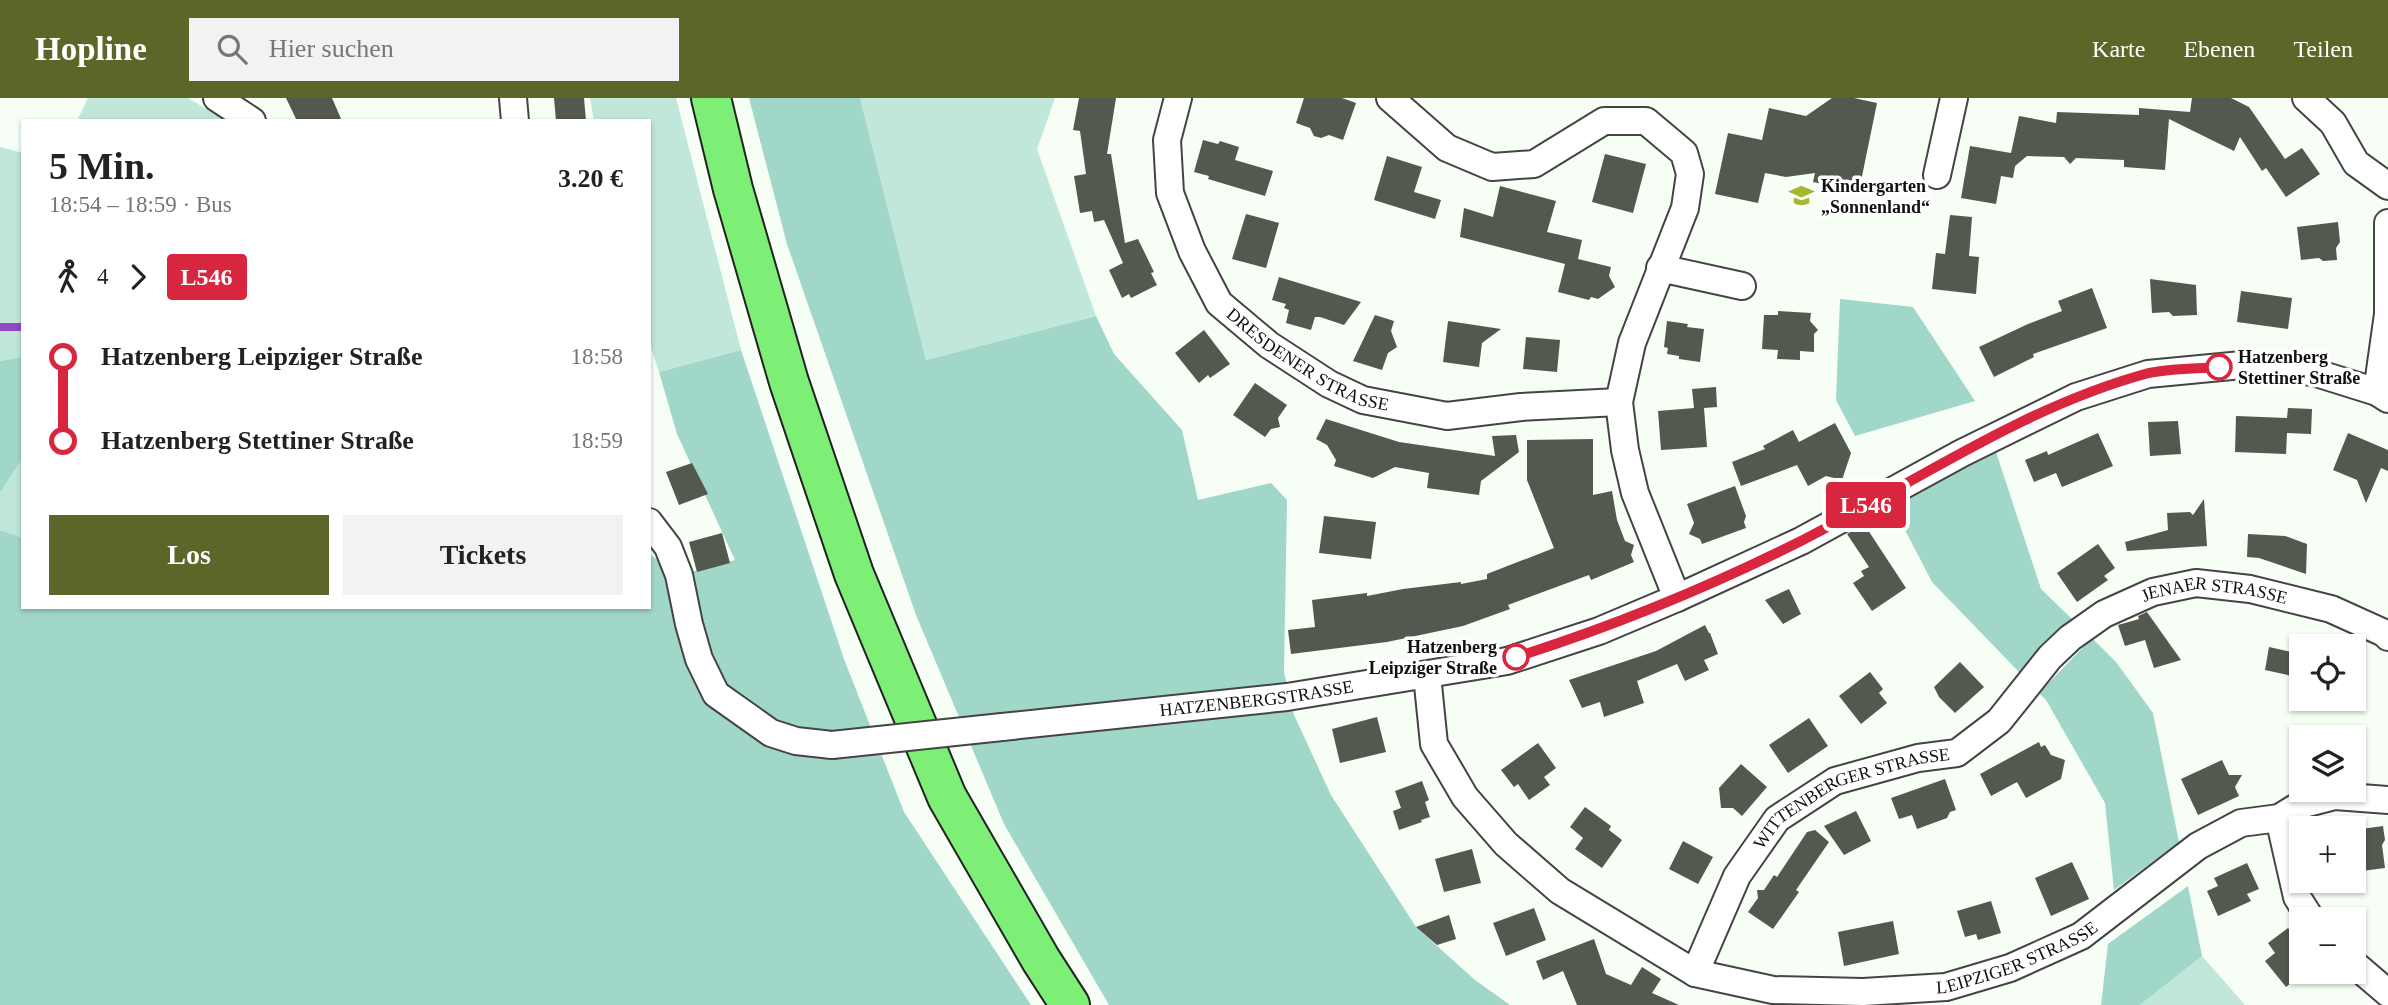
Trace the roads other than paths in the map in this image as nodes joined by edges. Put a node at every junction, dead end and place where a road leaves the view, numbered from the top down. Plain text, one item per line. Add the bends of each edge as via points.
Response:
1 (217, 98) edge
2 (513, 98) edge
3 (711, 98) edge
4 (1178, 98) edge
5 (1390, 98) edge
6 (1954, 98) edge
7 (2306, 98) edge
8 (248, 119) edge
9 (515, 119) edge
10 (1937, 174) dead end
11 (2388, 186) edge
12 (2388, 223) edge
13 (1660, 268) junction
14 (1742, 286) dead end
15 (2383, 396) edge
16 (1619, 402) junction
17 (651, 525) edge
18 (1676, 598) junction
19 (2388, 637) edge
20 (2050, 657) joint
21 (1427, 675) junction
22 (2388, 800) edge
23 (2279, 818) junction
24 (2303, 907) edge
25 (1695, 973) junction
26 (2366, 974) edge
27 (2388, 993) edge
28 (1070, 1005) edge

1 - 8 street
2 - 9 street
3 - 28 main road via 789,382 854,574 947,797
4 - 16 street, DRESDENER STRASSE via 1167,140 1170,193 1192,251 1219,303 1269,345 1363,400 1447,416
5 - 13 street via 1447,148 1492,167 1534,164 1604,121 1646,121 1684,153 1690,174 1685,208
6 - 10 street
7 - 11 street via 2333,123 2356,163
12 - 15 street
13 - 14 street
13 - 16 street via 1632,343
15 - 18 street, HATZENBERGSTRASSE via 2313,372 2242,365 2148,374 2076,397 1801,541
16 - 18 street via 1635,493
17 - 21 street, HATZENBERGSTRASSE, bridge via 668,547 680,575 699,659 716,694 771,733 796,741 832,745 1287,697
18 - 21 street, HATZENBERGSTRASSE via 1599,631 1507,660
19 - 20 street, JENAER STRASSE via 2331,609 2250,589 2196,583 2153,592 2104,614
20 - 25 street, WITTENBERGER STRASSE via 1999,721 1957,753 1918,758 1835,781 1777,819 1737,876
21 - 25 street, LEIPZIGER STRASSE via 1434,744 1465,797 1506,844 1560,891
22 - 23 street, LEIPZIGER STRASSE via 2335,796 2300,805
23 - 24 street
23 - 25 street, LEIPZIGER STRASSE via 2241,823 2198,846 2081,936 2010,968 1946,987 1863,992 1773,990
26 - 27 street

